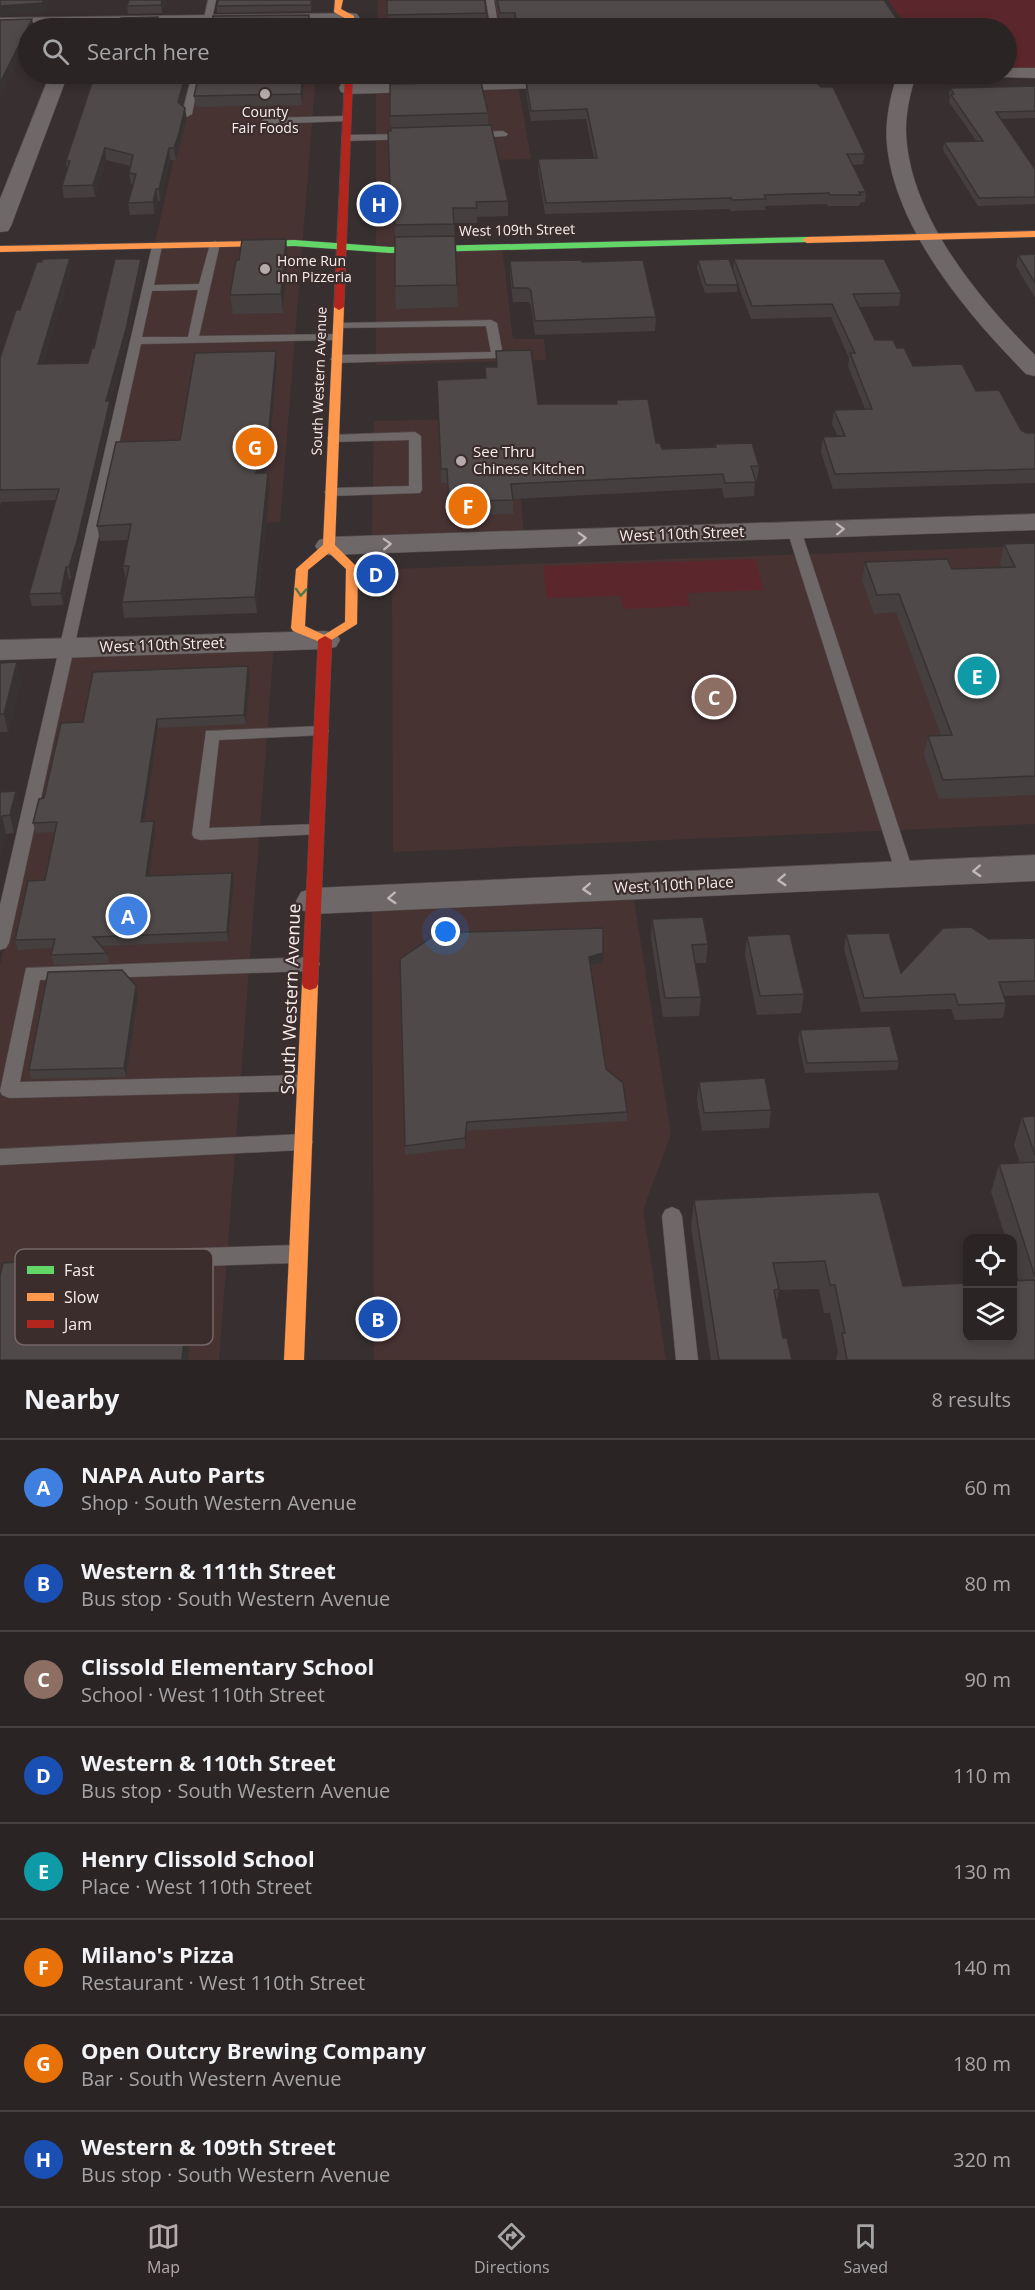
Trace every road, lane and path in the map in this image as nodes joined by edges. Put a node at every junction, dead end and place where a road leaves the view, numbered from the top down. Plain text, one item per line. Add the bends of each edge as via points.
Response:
1 (212, 0) edge
2 (339, 0) edge
3 (490, 0) edge
4 (208, 18) edge
5 (352, 18) edge
6 (493, 18) edge
7 (18, 22) edge
8 (0, 23) edge
9 (1035, 72) edge
10 (1017, 73) edge
11 (55, 84) edge
12 (194, 84) edge
13 (348, 84) edge
14 (904, 84) edge
15 (187, 114) edge
16 (346, 119) junction
17 (266, 121) dead end
18 (503, 134) dead end
19 (468, 135) edge
20 (420, 136) edge
21 (346, 138) junction
22 (0, 226) edge
23 (1035, 234) edge
24 (930, 237) junction
25 (215, 244) junction
26 (157, 246) junction
27 (341, 246) junction
28 (0, 249) edge
29 (204, 287) junction
30 (148, 288) junction
31 (338, 332) junction
32 (193, 340) junction
33 (136, 341) junction
34 (336, 359) junction
35 (1035, 369) edge
36 (333, 438) junction
37 (331, 492) junction
38 (1035, 522) edge
39 (794, 530) junction
40 (329, 546) junction
41 (325, 640) junction
42 (68, 648) junction
43 (0, 650) edge
44 (321, 730) junction
45 (316, 830) junction
46 (1035, 868) edge
47 (905, 874) junction
48 (314, 901) junction
49 (0, 943) edge
50 (311, 964) junction
51 (306, 1082) junction
52 (303, 1142) junction
53 (0, 1157) edge
54 (672, 1216) dead end
55 (299, 1254) junction
56 (213, 1257) edge
57 (294, 1360) edge
58 (687, 1360) edge

1 - 4 lane
2 - 5 main road via 337,10
3 - 6 lane
7 - 8 street
9 - 10 street
11 - 22 street
12 - 15 lane
13 - 16 main road, South Western Avenue
14 - 24 street via 897,112 897,141 904,178
16 - 17 lane
16 - 21 main road, South Western Avenue
18 - 19 lane
20 - 21 lane
21 - 27 main road, South Western Avenue
23 - 24 main road, West 109th Street
24 - 27 main road, West 109th Street via 390,250
24 - 35 street via 968,296
25 - 26 main road, West 109th Street
25 - 27 main road, West 109th Street
25 - 29 lane
26 - 28 main road, West 109th Street
26 - 30 lane
27 - 31 main road, South Western Avenue
29 - 30 lane
29 - 32 lane
30 - 33 lane
31 - 32 lane
31 - 34 main road, South Western Avenue
31 - 34 lane via 491,323 497,355
32 - 33 lane
33 - 42 lane
34 - 36 main road, South Western Avenue
36 - 37 main road, South Western Avenue
36 - 37 lane via 415,436 415,490
37 - 40 main road, South Western Avenue
39 -> 38 street, West 110th Street
40 -> 39 street, West 110th Street
39 - 47 lane
40 - 41 main road via 352,568 351,624
40 -> 41 main road via 302,569 298,628
41 - 42 street, West 110th Street
41 - 44 main road, South Western Avenue
42 - 43 street, West 110th Street
42 - 49 lane
44 - 45 main road, South Western Avenue
44 - 45 lane via 212,735 200,834
45 - 48 main road, South Western Avenue
46 -> 47 street, West 110th Place
47 -> 48 street, West 110th Place
48 - 50 main road, South Western Avenue
50 - 51 main road, South Western Avenue
50 - 51 lane via 32,973 9,1090
51 - 52 main road, South Western Avenue
52 - 53 lane
52 - 55 main road, South Western Avenue
54 - 58 lane
55 - 56 lane
55 - 57 main road, South Western Avenue

